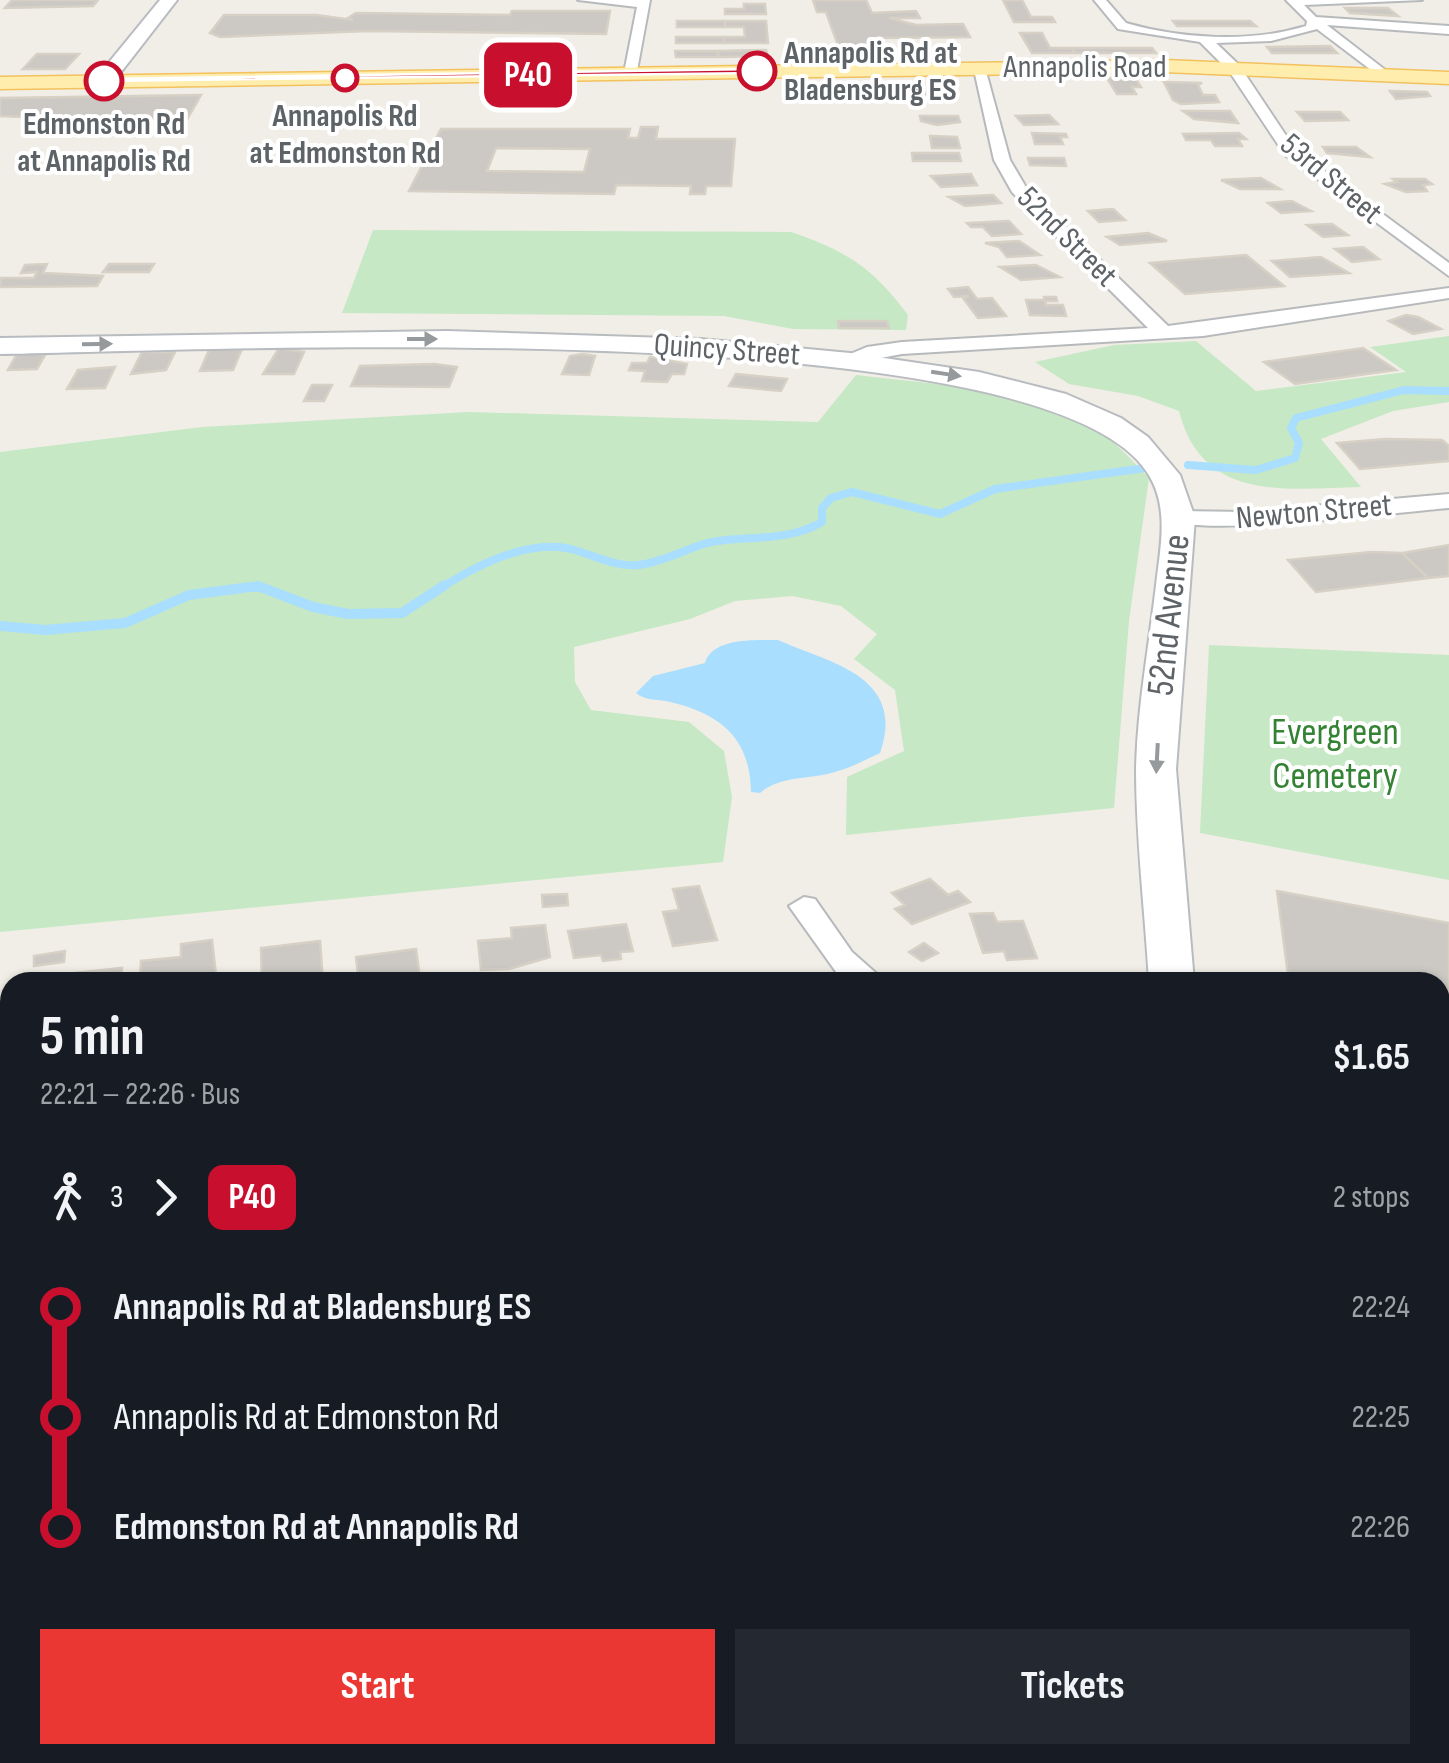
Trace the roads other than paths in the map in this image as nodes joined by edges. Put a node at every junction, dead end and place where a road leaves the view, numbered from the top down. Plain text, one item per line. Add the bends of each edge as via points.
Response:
1 (168, 0) edge
2 (584, 0) edge
3 (1100, 0) edge
4 (1292, 0) edge
5 (1416, 0) edge
6 (642, 2) edge
7 (1313, 20) junction
8 (1449, 30) edge
9 (1202, 37) junction
10 (1221, 37) junction
11 (978, 68) junction
12 (1234, 68) junction
13 (1380, 72) junction
14 (631, 73) junction
15 (1449, 78) edge
16 (104, 81) junction
17 (0, 83) edge
18 (1449, 272) edge
19 (1449, 293) edge
20 (1164, 333) junction
21 (0, 346) edge
22 (850, 361) junction
23 (1449, 501) edge
24 (1179, 518) junction
25 (804, 906) dead end
26 (852, 972) edge
27 (1172, 972) edge

1 - 16 street
2 - 6 street
3 - 9 street via 1122,26
4 - 5 street
4 - 7 street
6 - 14 street
7 - 8 street
7 - 10 street via 1312,28 1299,33
7 - 13 street
9 - 10 street
9 - 12 street
10 - 12 street via 1242,59
11 - 12 main road, Annapolis Road
11 - 14 main road, Annapolis Road
11 - 20 street, 52nd Street via 1011,179
12 - 13 main road, Annapolis Road
12 - 18 street, 53rd Street via 1290,152
13 - 15 main road, Annapolis Road
14 - 16 main road, Annapolis Road
16 - 17 main road, Annapolis Road
19 - 20 street, Quincy Street
20 - 22 street, Quincy Street via 902,348
21 -> 22 street, Quincy Street via 531,340
22 -> 24 street, 52nd Avenue via 1008,386 1096,416 1158,464
23 - 24 street, Newton Street via 1228,520
24 -> 27 street, 52nd Avenue via 1156,769
25 - 26 street

